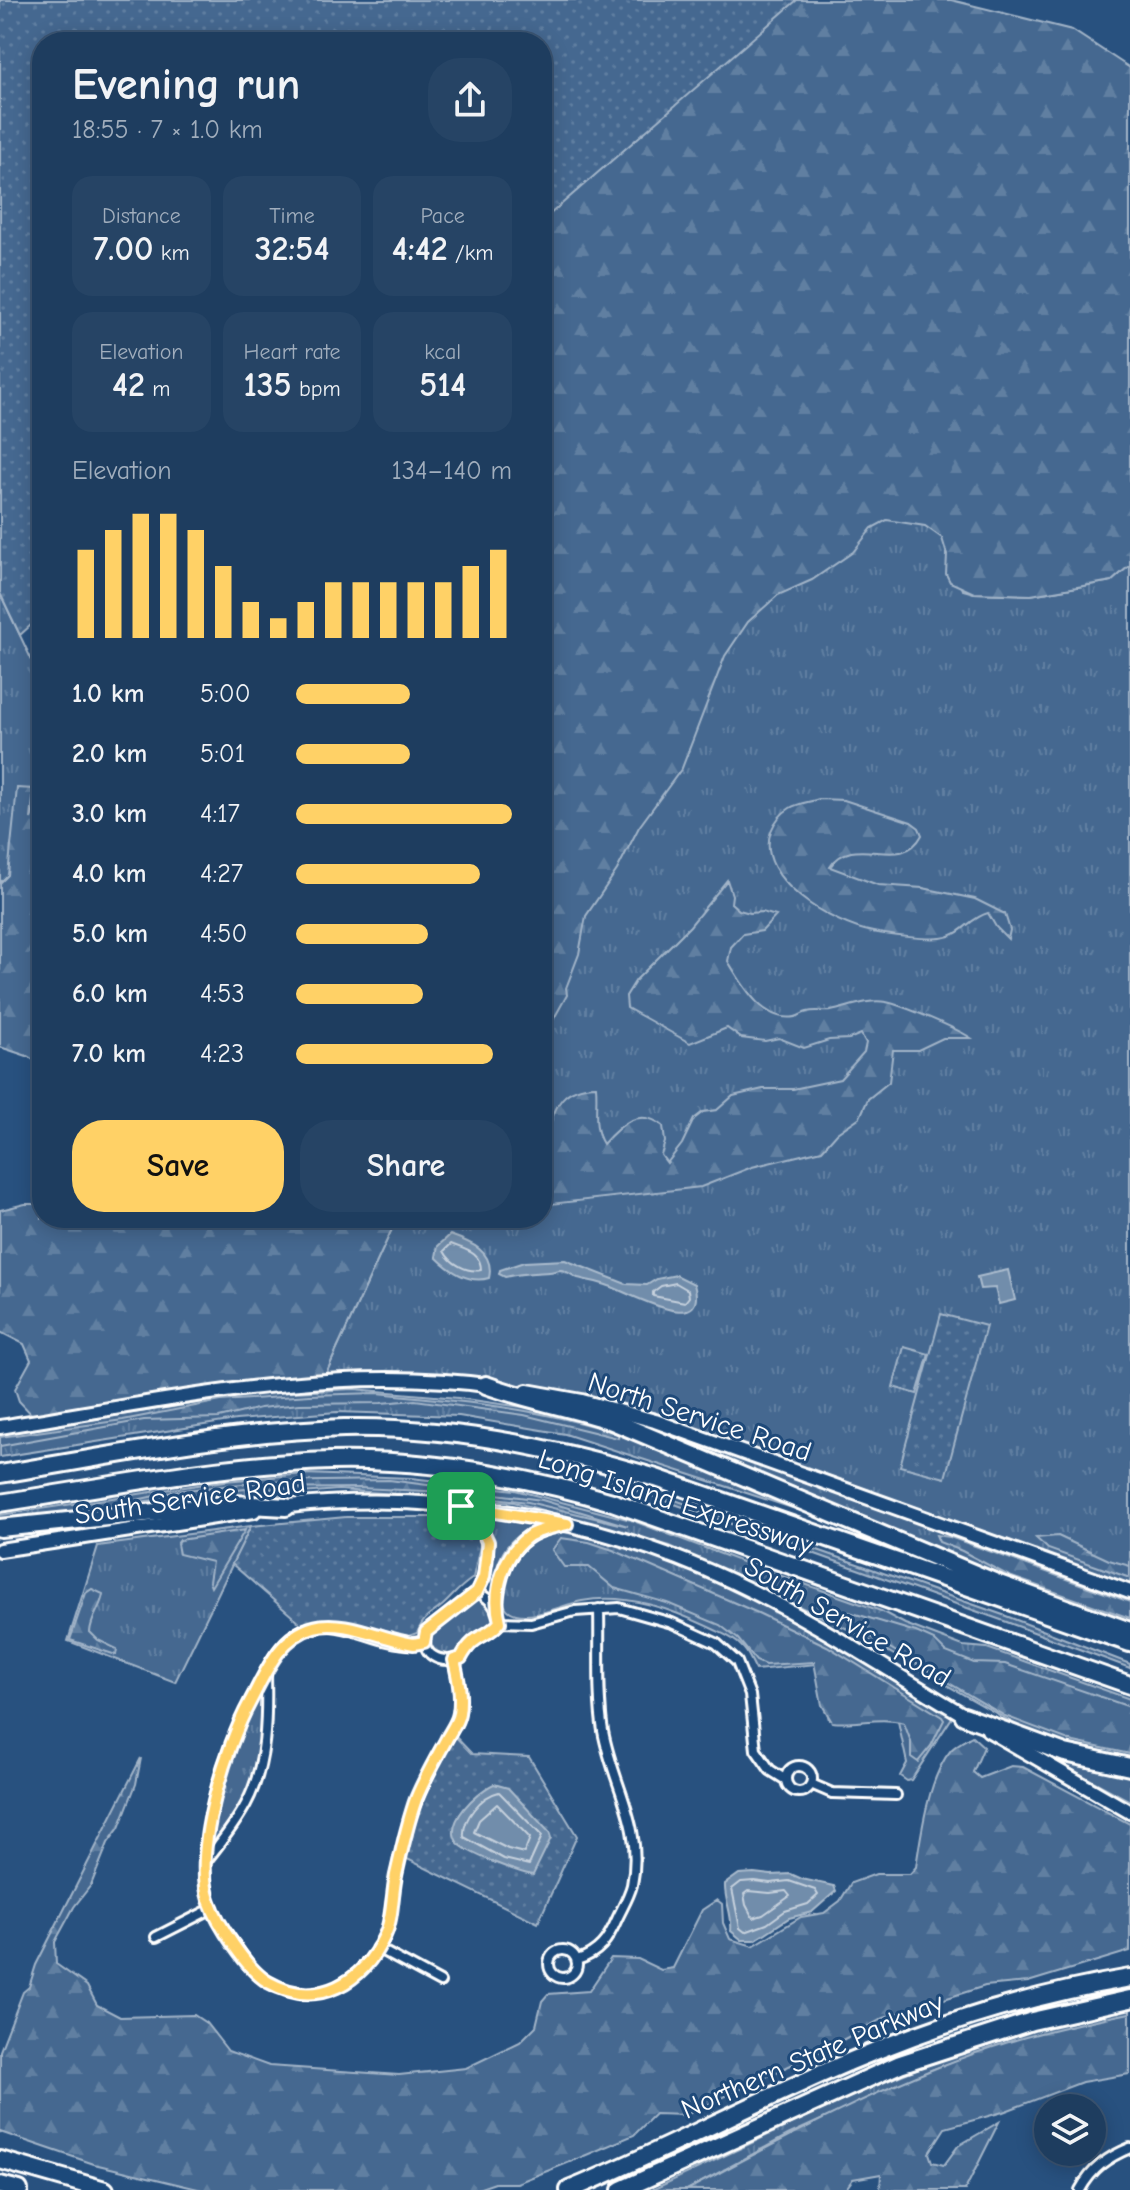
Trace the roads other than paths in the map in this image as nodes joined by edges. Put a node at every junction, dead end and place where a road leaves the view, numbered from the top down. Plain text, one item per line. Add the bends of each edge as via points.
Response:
1 (486, 1385) junction
2 (0, 1427) edge
3 (0, 1474) edge
4 (0, 1503) edge
5 (461, 1506) junction
6 (286, 1507) junction
7 (567, 1524) junction
8 (0, 1528) edge
9 (0, 1550) edge
10 (477, 1592) junction
11 (1130, 1592) edge
12 (497, 1609) junction
13 (599, 1609) junction
14 (500, 1622) junction
15 (1130, 1631) edge
16 (424, 1642) junction
17 (1130, 1643) edge
18 (454, 1660) junction
19 (266, 1674) junction
20 (1130, 1685) edge
21 (964, 1716) junction
22 (1130, 1767) edge
23 (786, 1780) junction
24 (811, 1784) junction
25 (896, 1795) dead end
26 (1130, 1812) edge
27 (206, 1862) junction
28 (213, 1908) junction
29 (156, 1937) dead end
30 (377, 1948) junction
31 (577, 1960) dead end
32 (1130, 1978) edge
33 (440, 1982) dead end
34 (1130, 1999) edge
35 (1130, 2148) edge
36 (0, 2160) edge
37 (0, 2185) edge
38 (19, 2190) edge
39 (105, 2190) edge
40 (569, 2190) edge
41 (621, 2190) edge
42 (1080, 2190) edge

1 - 2 main road, North Service Road via 421,1380 279,1385
1 - 11 main road, North Service Road via 582,1401 655,1421
1 - 15 highway via 612,1421 999,1584
3 - 17 highway, Long Island Expressway via 311,1430 486,1437 645,1475
4 - 20 highway, Long Island Expressway via 275,1464 369,1461 475,1470 612,1502
5 - 6 main road, South Service Road via 355,1502
5 - 7 main road, South Service Road
5 - 10 street via 488,1542
6 - 8 highway via 234,1504
6 - 9 main road, South Service Road
7 - 12 street via 531,1535 510,1555 501,1575
7 - 21 main road, South Service Road via 651,1549 742,1586
10 - 12 street
10 - 16 street via 433,1625
12 - 14 street
13 - 14 street via 531,1623
13 - 23 street via 619,1608 672,1623 716,1643 737,1662 750,1695 756,1750 770,1770
13 - 31 street via 602,1729 634,1840 632,1886 602,1948
14 - 18 street
16 - 18 street via 427,1653
16 - 19 street via 399,1642 336,1624 316,1626 294,1634
18 - 30 street via 459,1716 416,1798 386,1933
19 - 27 street via 241,1718 220,1774
19 - 27 street via 267,1724 253,1788
21 - 22 highway via 1065,1753
21 - 26 main road, South Service Road
23 - 24 street via 796,1792
23 - 24 street via 790,1769 802,1766 809,1771
24 - 25 street via 832,1793
27 - 28 street
28 - 29 street
28 - 30 street via 250,1966 266,1981 293,1993 321,1993 349,1982
30 - 33 street
32 - 40 highway, Northern State Parkway via 1016,2004 916,2035
34 - 41 highway, Northern State Parkway via 1032,2021 900,2064
35 - 42 street via 1091,2172
36 - 39 highway
37 - 38 highway

